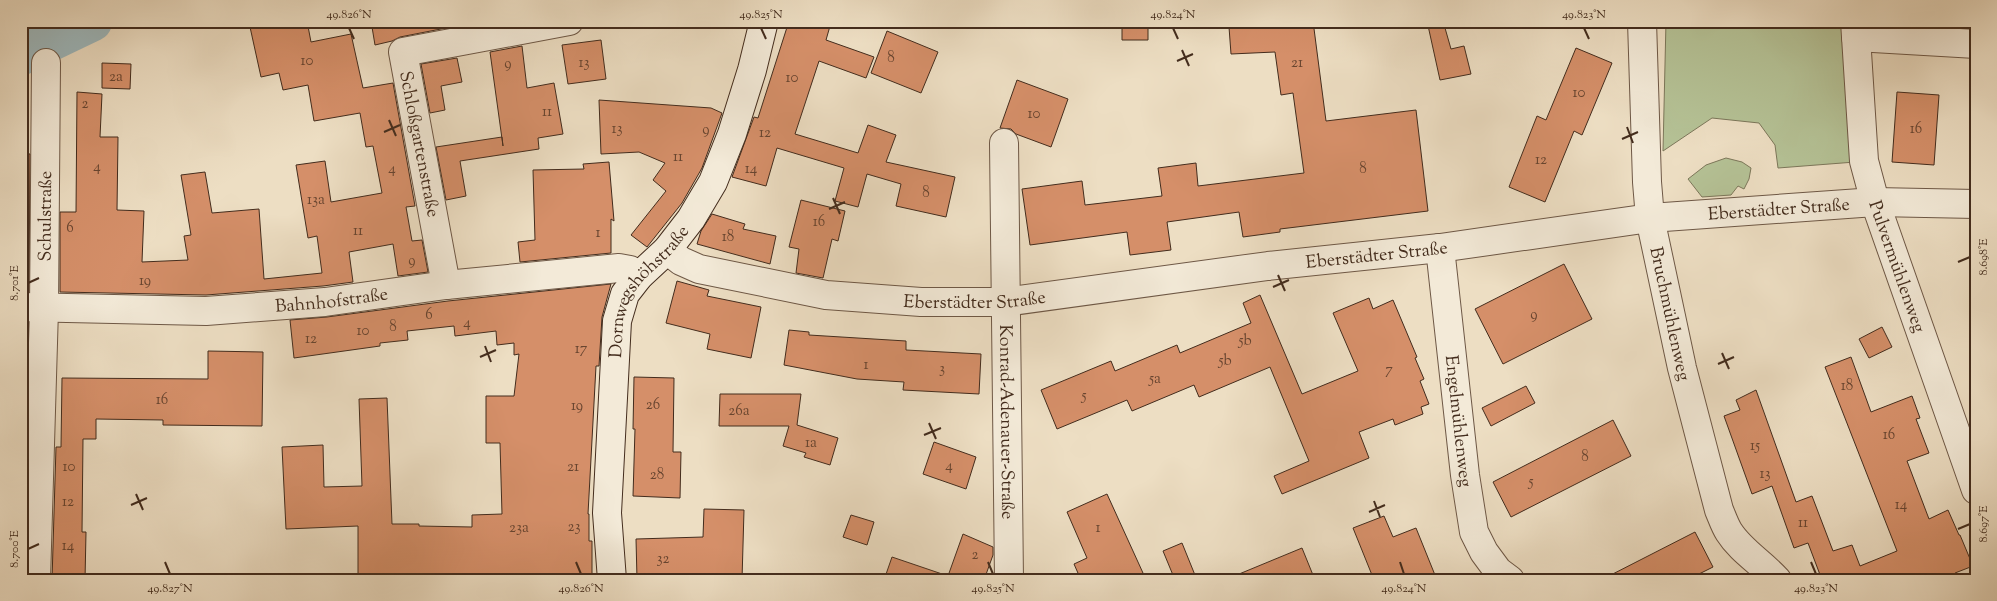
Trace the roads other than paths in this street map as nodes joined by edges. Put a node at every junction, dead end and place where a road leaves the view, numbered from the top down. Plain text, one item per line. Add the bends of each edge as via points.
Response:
1 (569, 21) edge
2 (764, 21) edge
3 (1642, 21) edge
4 (1855, 29) edge
5 (1976, 44) edge
6 (46, 63) dead end
7 (1004, 143) dead end
8 (1875, 202) junction
9 (1976, 204) edge
10 (1650, 218) junction
11 (1440, 248) junction
12 (667, 250) junction
13 (638, 276) junction
14 (446, 285) junction
15 (1005, 302) junction
16 (32, 308) edge
17 (30, 443) edge
18 (1976, 490) edge
19 (36, 580) edge
20 (612, 580) edge
21 (1009, 580) edge
22 (1510, 580) edge
23 (1777, 580) edge

1 - 14 street, Schloßgartenstraße via 403,52
2 - 12 street, Dornwegshöhstraße via 732,134 712,182 691,219
3 - 10 street, Bruchmühlenweg
4 - 5 street, Pulvermühlenweg
4 - 8 street, Pulvermühlenweg via 1864,161
6 - 16 street, Schulstraße
7 - 15 street, Konrad-Adenauer-Straße
8 - 9 street, Eberstädter Straße
8 - 10 street, Eberstädter Straße
8 - 18 street, Pulvermühlenweg
10 - 11 street, Eberstädter Straße
10 - 23 street, Bruchmühlenweg via 1682,368 1719,510 1728,532
11 - 15 street, Eberstädter Straße via 1268,266
11 - 22 street, Engelmühlenweg via 1474,532 1498,571
12 - 13 street, Dornwegshöhstraße
12 - 15 street, Eberstädter Straße via 681,261 700,269 826,295 921,302
13 - 14 street, Bahnhofstraße via 619,268
13 - 20 street, Dornwegshöhstraße via 625,294 617,321 607,513
14 - 16 street, Bahnhofstraße via 324,302 206,311
15 - 21 street, Konrad-Adenauer-Straße
16 - 17 street, Schulstraße
17 - 19 street, Schulstraße

